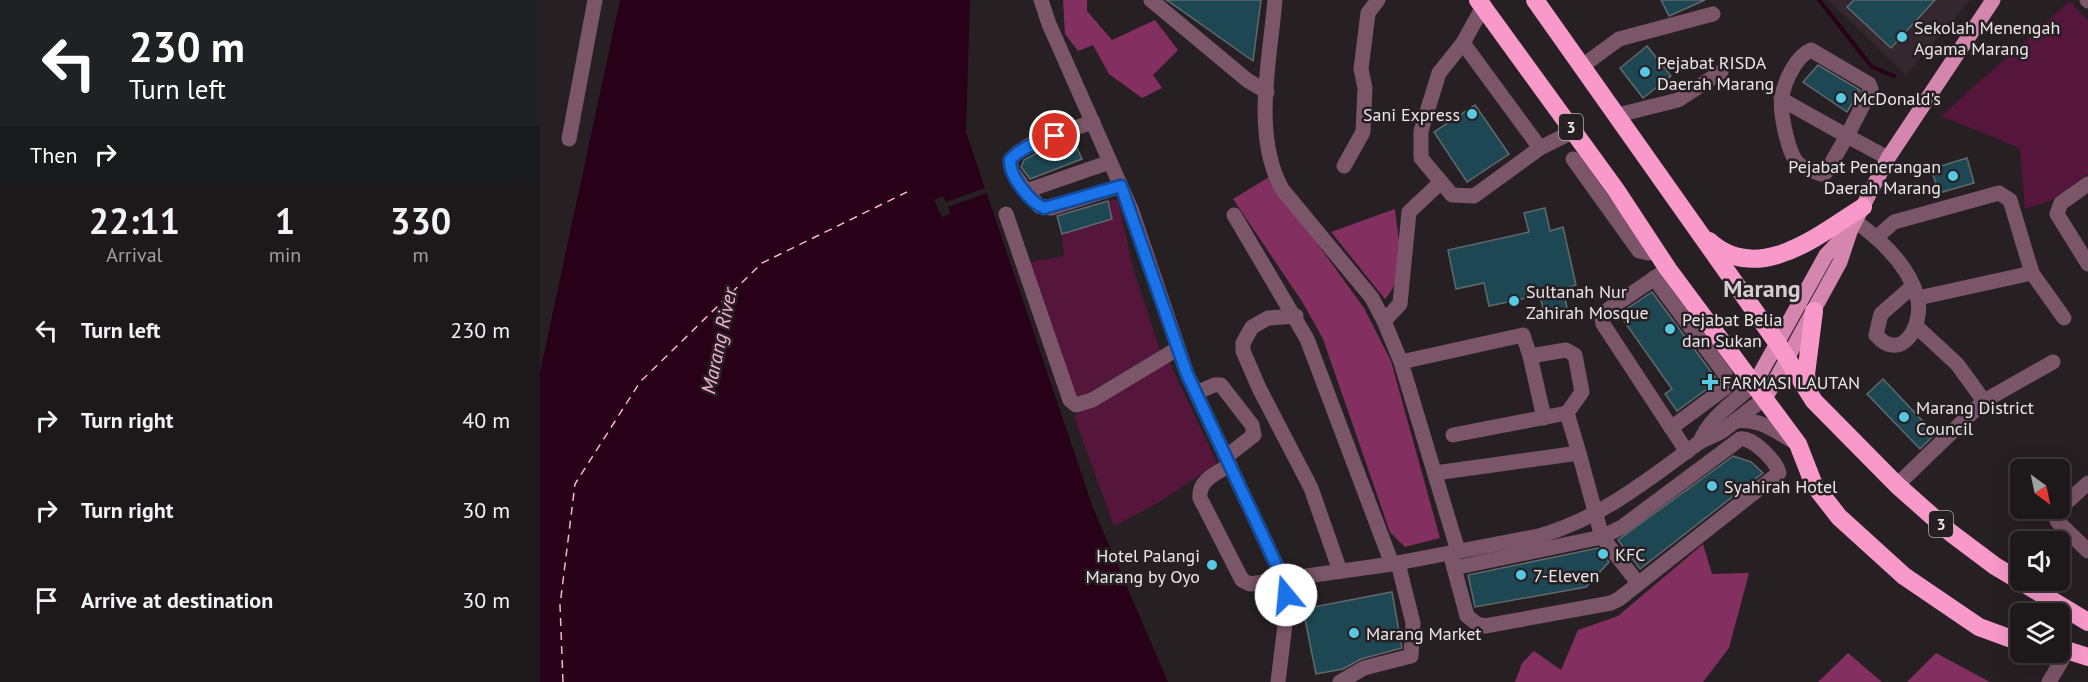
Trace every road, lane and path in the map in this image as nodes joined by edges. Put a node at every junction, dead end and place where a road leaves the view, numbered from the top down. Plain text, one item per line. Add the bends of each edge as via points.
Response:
1 (595, 0) edge
2 (1041, 0) edge
3 (1152, 0) edge
4 (1275, 0) edge
5 (1378, 0) edge
6 (1993, 0) edge
7 (1540, 2) edge
8 (1481, 3) edge
9 (1713, 14) dead end
10 (1463, 43) junction
11 (1581, 67) junction
12 (1721, 72) dead end
13 (1267, 92) junction
14 (1781, 99) junction
15 (1618, 115) junction
16 (1093, 122) junction
17 (1574, 131) junction
18 (1847, 136) junction
19 (569, 139) dead end
20 (1540, 148) junction
21 (1888, 158) junction
22 (1573, 159) dead end
23 (1110, 162) junction
24 (1344, 166) dead end
25 (1442, 182) junction
26 (2088, 184) edge
27 (1121, 186) junction
28 (1026, 191) junction
29 (1609, 193) junction
30 (1006, 214) dead end
31 (1234, 215) dead end
32 (1856, 219) junction
33 (1696, 230) junction
34 (1877, 237) junction
35 (2088, 264) edge
36 (1661, 273) junction
37 (2032, 273) junction
38 (1916, 292) junction
39 (1814, 311) junction
40 (1296, 316) junction
41 (2064, 318) dead end
42 (1384, 321) junction
43 (1917, 327) junction
44 (1778, 344) junction
45 (1177, 349) junction
46 (1530, 356) junction
47 (1788, 360) junction
48 (1401, 362) junction
49 (2054, 362) dead end
50 (1760, 391) junction
51 (1196, 393) junction
52 (1814, 401) junction
53 (1984, 401) junction
54 (1567, 413) junction
55 (1544, 418) junction
56 (1735, 421) junction
57 (1671, 428) junction
58 (1453, 435) dead end
59 (1700, 442) junction
60 (1798, 444) junction
61 (1687, 452) junction
62 (1579, 453) junction
63 (1228, 461) junction
64 (1435, 473) junction
65 (2088, 483) edge
66 (1897, 485) junction
67 (1594, 516) junction
68 (1602, 537) junction
69 (2088, 551) edge
70 (1454, 552) junction
71 (1395, 564) junction
72 (1454, 568) junction
73 (1340, 571) junction
74 (1283, 579) junction
75 (1638, 583) junction
76 (2088, 622) edge
77 (2010, 638) edge
78 (2070, 651) edge
79 (2088, 657) edge
80 (2058, 663) edge
81 (1278, 682) edge
82 (1340, 682) edge
83 (2049, 682) edge

1 - 19 street
2 - 16 street
3 - 13 street via 1247,80
4 - 13 street
5 - 24 street via 1368,13 1361,69 1365,88 1363,132
6 - 21 main road
7 - 11 highway, 3
8 - 10 street
8 - 17 highway, 3
9 - 11 street via 1619,39
10 - 20 street
10 - 25 street via 1439,73 1422,131 1421,158
11 - 15 highway, 3
12 - 15 street via 1678,100
13 - 42 street via 1267,150 1273,172 1282,189 1372,298
14 - 18 street
14 - 18 street via 1790,151 1797,164 1821,174 1826,172
14 - 18 street via 1786,80 1811,50 1871,88
15 - 33 highway, 3
16 - 23 street
16 - 28 street via 1036,143 1010,160 1012,171
17 - 20 street
17 - 29 highway, 3
18 - 21 street
20 - 25 street via 1474,196 1452,195
21 - 32 main road
22 - 29 street
23 - 27 street
23 - 28 street
25 - 42 street via 1409,212 1401,304
26 - 35 street via 2061,203 2057,214
27 - 28 street via 1051,208 1039,206
27 - 45 street
29 - 36 highway, 3 via 1656,251
30 - 45 street via 1070,400 1076,405 1092,400
31 - 40 street
32 - 33 highway via 1767,258 1739,258 1723,252
32 - 34 street
32 - 39 main road via 1840,262
32 - 44 main road via 1826,255
33 - 44 highway, 3
34 - 37 street via 1894,222 1999,193 2010,200
34 - 38 street
36 - 50 highway, 3
36 - 57 street via 1725,374 1725,388
36 - 57 street via 1602,316 1603,324
37 - 38 street
37 - 41 street
38 - 43 street
38 - 43 street via 1881,314 1876,335 1884,344 1896,346
39 - 47 main road
39 - 52 highway via 1806,374
40 - 71 street
40 - 73 street via 1268,318 1252,327 1243,351 1311,488
42 - 48 street
43 - 53 street via 1957,364
44 - 47 highway, 3
44 - 50 main road
45 - 51 street
46 - 48 street via 1522,335
46 - 54 street via 1566,350 1575,355 1582,392
46 - 55 street
47 - 50 main road
47 - 52 highway, 3
48 - 64 street
49 - 53 street
50 - 56 street
50 - 59 street via 1714,419
50 - 60 highway, 3
51 - 63 street
51 - 63 street via 1221,385 1252,425 1254,435
52 - 66 highway, 3
53 - 66 street
54 - 55 street
54 - 62 street
55 - 58 street
56 - 59 street
56 - 60 street via 1761,423
57 - 61 street
59 - 61 street
60 - 77 highway, 3 via 1814,485 1839,517 1904,576 1979,627
61 - 67 street
62 - 64 street
62 - 67 street
63 - 74 street
63 - 74 street via 1199,490 1209,518 1246,583
64 - 70 street
65 - 69 street via 2056,513 2057,521
66 - 76 highway, 3 via 1995,566
67 - 68 street
67 - 70 street via 1539,536
68 - 72 street
68 - 75 street
68 - 75 street via 1622,527 1740,440 1750,440 1777,467 1779,473
70 - 71 street
70 - 72 street
71 - 73 street
71 - 82 street via 1413,623 1411,656 1364,668
72 - 75 street via 1467,616 1485,626 1611,603
73 - 74 street
74 - 81 street via 1287,608
78 - 79 highway
80 - 83 street

